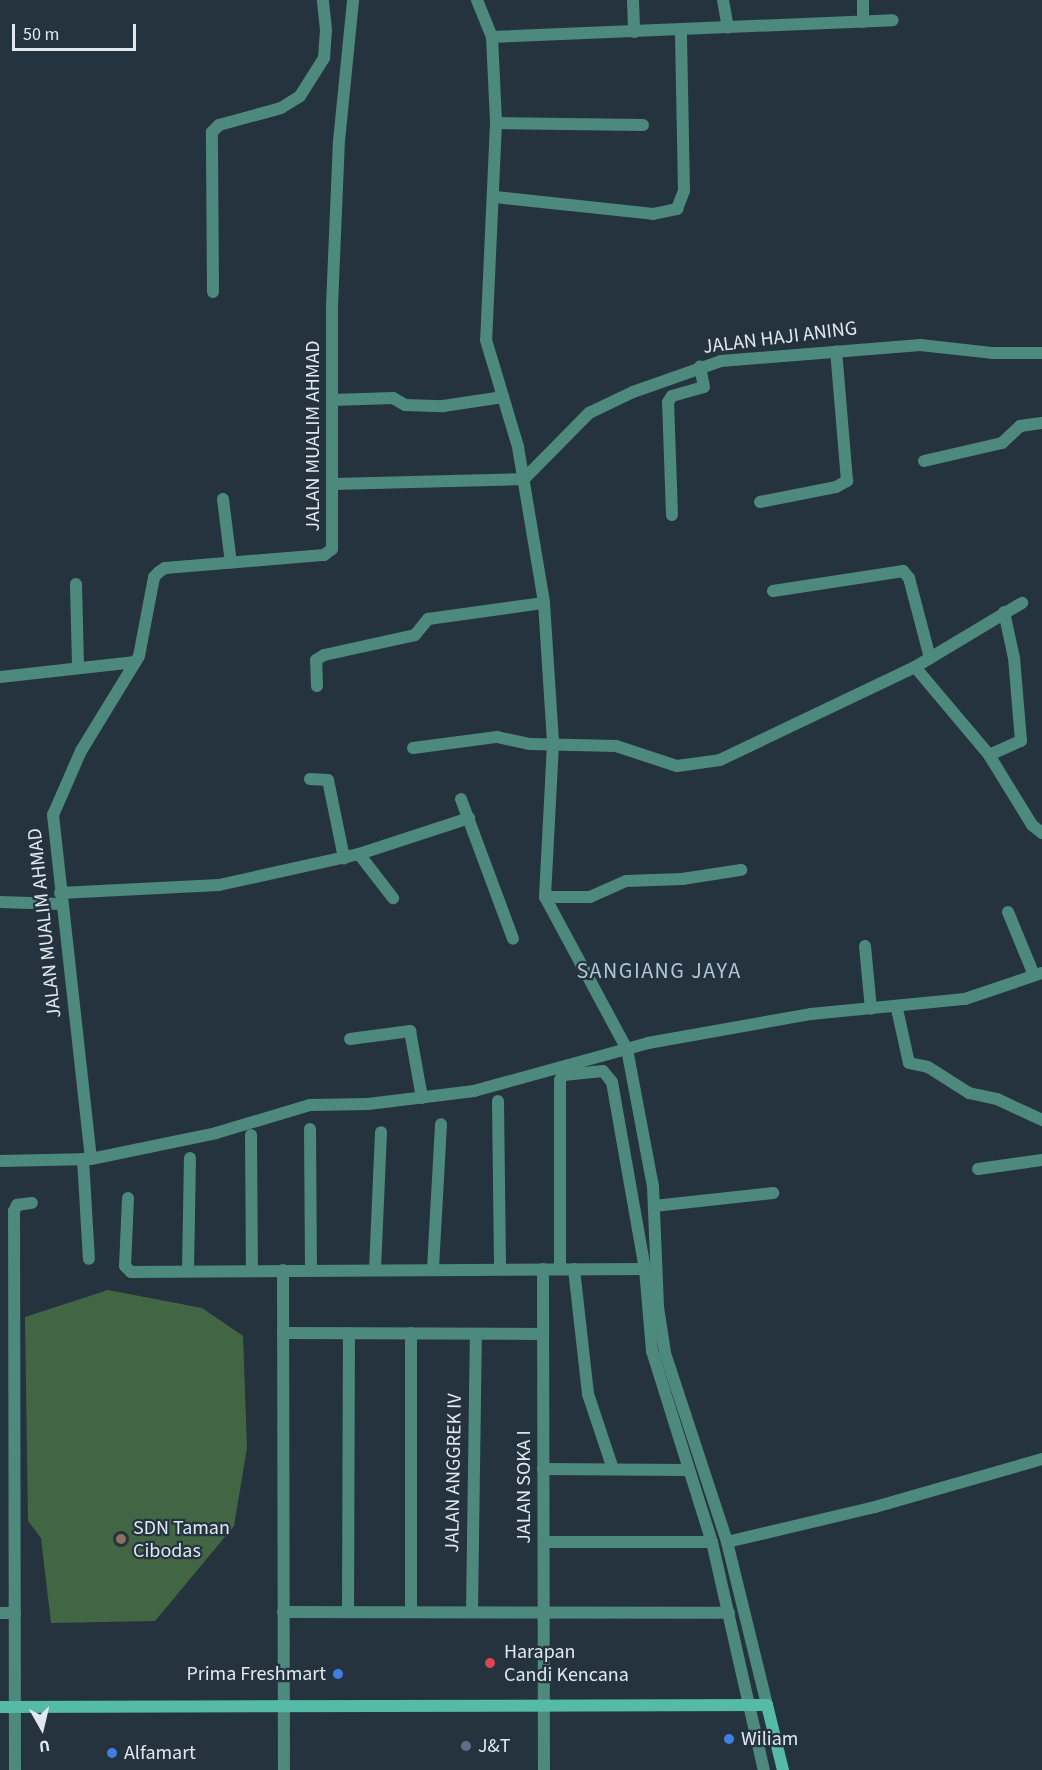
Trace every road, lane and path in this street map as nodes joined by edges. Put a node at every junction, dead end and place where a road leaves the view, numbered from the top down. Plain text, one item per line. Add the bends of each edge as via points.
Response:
1 (323, 0) edge
2 (353, 0) edge
3 (477, 0) edge
4 (633, 0) edge
5 (723, 0) edge
6 (862, 0) edge
7 (893, 20) dead end
8 (863, 22) junction
9 (728, 28) junction
10 (681, 30) junction
11 (634, 32) junction
12 (492, 37) junction
13 (496, 123) junction
14 (643, 125) dead end
15 (495, 197) junction
16 (213, 292) dead end
17 (836, 351) junction
18 (1042, 352) edge
19 (700, 366) junction
20 (502, 397) junction
21 (332, 400) junction
22 (1042, 423) edge
23 (924, 461) dead end
24 (524, 479) junction
25 (334, 484) junction
26 (223, 499) dead end
27 (760, 502) dead end
28 (672, 515) dead end
29 (231, 563) junction
30 (76, 584) dead end
31 (773, 591) dead end
32 (544, 603) junction
33 (1022, 603) dead end
34 (1004, 612) junction
35 (930, 658) junction
36 (135, 662) junction
37 (915, 667) junction
38 (78, 668) junction
39 (0, 677) edge
40 (317, 686) dead end
41 (553, 744) junction
42 (413, 748) dead end
43 (989, 755) junction
44 (310, 779) dead end
45 (460, 799) dead end
46 (470, 818) junction
47 (1042, 833) edge
48 (359, 854) junction
49 (344, 858) junction
50 (741, 870) dead end
51 (545, 897) junction
52 (60, 898) junction
53 (393, 898) dead end
54 (0, 902) edge
55 (1008, 912) dead end
56 (513, 939) dead end
57 (865, 946) dead end
58 (1038, 974) edge
59 (871, 1009) junction
60 (897, 1009) junction
61 (350, 1039) dead end
62 (627, 1049) junction
63 (422, 1098) junction
64 (498, 1101) dead end
65 (1042, 1121) edge
66 (441, 1124) dead end
67 (310, 1130) dead end
68 (381, 1132) dead end
69 (251, 1135) dead end
70 (190, 1158) dead end
71 (87, 1159) junction
72 (1042, 1160) edge
73 (0, 1161) edge
74 (978, 1169) dead end
75 (773, 1193) dead end
76 (128, 1198) dead end
77 (32, 1203) dead end
78 (654, 1206) junction
79 (89, 1259) dead end
80 (433, 1268) junction
81 (500, 1269) junction
82 (543, 1269) junction
83 (560, 1269) junction
84 (574, 1269) junction
85 (645, 1269) junction
86 (252, 1270) junction
87 (283, 1270) junction
88 (311, 1270) junction
89 (375, 1270) junction
90 (189, 1271) junction
91 (283, 1333) junction
92 (349, 1333) junction
93 (411, 1333) junction
94 (476, 1334) junction
95 (543, 1334) junction
96 (14, 1344) junction
97 (0, 1345) edge
98 (1042, 1459) edge
99 (543, 1469) junction
100 (613, 1469) junction
101 (687, 1470) junction
102 (544, 1542) junction
103 (712, 1542) junction
104 (727, 1542) junction
105 (0, 1612) edge
106 (15, 1612) junction
107 (284, 1612) junction
108 (348, 1612) junction
109 (411, 1612) junction
110 (472, 1612) junction
111 (544, 1612) junction
112 (729, 1613) junction
113 (767, 1705) junction
114 (284, 1706) junction
115 (544, 1706) junction
116 (749, 1706) junction
117 (0, 1707) edge
118 (15, 1707) junction
119 (15, 1770) edge
120 (284, 1770) edge
121 (544, 1770) edge
122 (765, 1770) edge
123 (783, 1770) edge

1 - 16 street via 324,58 300,96 280,108 219,124 212,132
2 - 21 street, JALAN MUALIM AHMAD via 339,141
3 - 12 street
4 - 11 street
5 - 9 street
6 - 8 street
7 - 8 street
8 - 9 street
9 - 10 street
10 - 11 street
10 - 15 street via 684,191 676,208 653,214
11 - 12 street
12 - 13 street
13 - 14 street
13 - 15 street
15 - 20 street via 486,340
17 - 18 street, JALAN HAJI ANING via 920,345 992,353
17 - 19 street, JALAN HAJI ANING
17 - 27 street via 847,480 836,487
19 - 24 street, JALAN HAJI ANING via 589,413
19 - 28 street via 704,387 672,396 668,402
20 - 21 street via 443,406 405,405 393,398
20 - 24 street
21 - 25 street, JALAN MUALIM AHMAD
22 - 23 street via 1020,426 1002,443
24 - 25 street
24 - 32 street
25 - 29 street, JALAN MUALIM AHMAD via 333,545 329,552
26 - 29 street
29 - 36 street, JALAN MUALIM AHMAD via 165,568 154,577 144,643
30 - 38 street
31 - 35 street via 903,571 909,578
32 - 40 street via 425,620 415,635 324,655 315,664
32 - 41 street
33 - 34 street
34 - 35 street
34 - 43 street via 1014,658 1021,741
35 - 37 street
36 - 38 street
36 - 52 street, JALAN MUALIM AHMAD via 81,751 53,815
37 - 41 street via 720,760 677,766 615,746
37 - 43 street
38 - 39 street
41 - 42 street via 523,743 497,736
41 - 51 street
43 - 47 street via 1032,825
44 - 49 street via 323,776 328,780
45 - 46 street
46 - 48 street
46 - 56 street
48 - 49 street
48 - 53 street
49 - 52 street via 219,885
50 - 51 street via 682,879 626,881 590,897
51 - 62 street
52 - 54 street
52 - 71 street, JALAN MUALIM AHMAD
55 - 58 street
57 - 59 street
58 - 60 street via 965,999
59 - 60 street
59 - 62 street via 782,1019
60 - 65 street via 909,1063 928,1067 969,1093 997,1098
61 - 63 street via 410,1031
62 - 63 street via 569,1062 496,1087
62 - 78 street
63 - 71 street via 310,1105 216,1133
64 - 81 street
66 - 80 street
67 - 88 street
68 - 89 street
69 - 86 street
70 - 90 street
71 - 73 street
71 - 79 street, JALAN MUALIM AHMAD
72 - 74 street
75 - 78 street
76 - 90 street via 127,1269
77 - 96 street via 14,1207
78 - 104 street via 658,1307 665,1353
80 - 81 street
80 - 89 street
81 - 82 street
82 - 83 street
82 - 95 street, JALAN SOKA I
83 - 84 street
83 - 85 street via 560,1080 563,1075 603,1071 612,1082
84 - 85 street
84 - 100 street via 588,1394
85 - 101 street via 652,1351
86 - 87 street
86 - 90 street
87 - 88 street
87 - 91 street
88 - 89 street
91 - 92 street
91 - 107 street
92 - 93 street
92 - 108 street
93 - 94 street
93 - 109 street
94 - 95 street
94 - 110 street, JALAN ANGGREK IV
95 - 99 street, JALAN SOKA I
96 - 97 street
96 - 106 street
98 - 104 street via 875,1507
99 - 100 street
99 - 102 street, JALAN SOKA I
100 - 101 street
101 - 103 street
102 - 103 street
102 - 111 street, JALAN SOKA I
103 - 112 street
104 - 113 street
105 - 106 street
106 - 118 street
107 - 108 street
107 - 114 street
108 - 109 street
109 - 110 street
110 - 111 street
111 - 112 street
111 - 115 street, JALAN SOKA I
112 - 116 street
113 - 116 street
113 - 123 street
114 - 115 street
114 - 118 street
114 - 120 street
115 - 116 street
115 - 121 street, JALAN SOKA I
116 - 122 street
117 - 118 street
118 - 119 street

